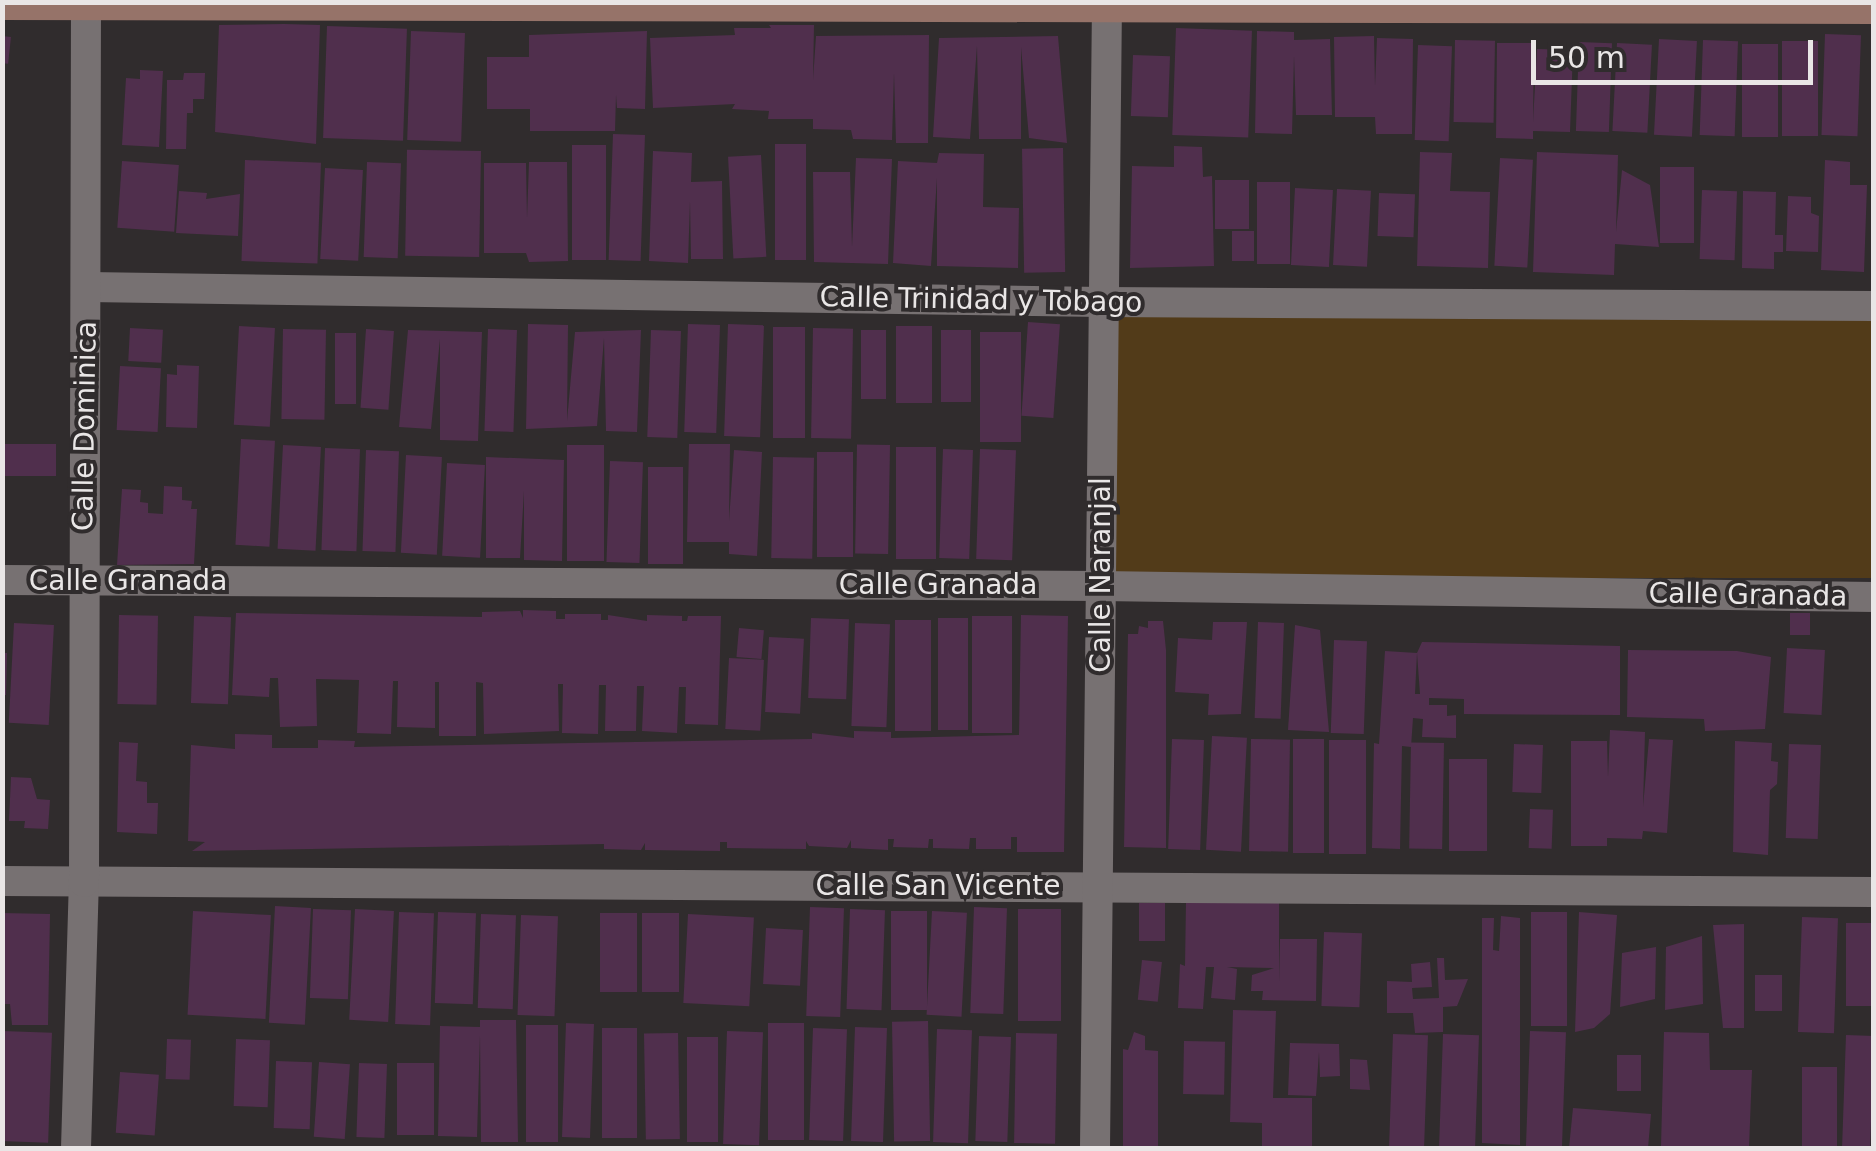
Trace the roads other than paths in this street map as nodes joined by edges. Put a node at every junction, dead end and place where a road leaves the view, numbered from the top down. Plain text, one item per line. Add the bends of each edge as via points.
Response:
1 (86, 4) edge
2 (2, 5) edge
3 (1108, 6) edge
4 (1874, 9) edge
5 (88, 287) junction
6 (1102, 302) junction
7 (1874, 306) edge
8 (2, 580) edge
9 (81, 580) junction
10 (1101, 586) junction
11 (1874, 597) edge
12 (2, 881) edge
13 (84, 882) junction
14 (1099, 886) junction
15 (1874, 892) edge
16 (76, 1148) edge
17 (1095, 1148) edge

1 - 2 street
1 - 3 street
1 - 5 street, Calle Dominica
3 - 4 street
3 - 6 street, Calle Naranjal
5 - 6 street, Calle Trinidad y Tobago
5 - 9 street, Calle Dominica
6 - 7 street, Calle Trinidad y Tobago
6 - 10 street, Calle Naranjal
8 - 9 street, Calle Granada
9 - 10 street, Calle Granada
9 - 13 street, Calle Dominica
10 - 11 street, Calle Granada
10 - 14 street, Calle Naranjal
12 - 13 street, Calle San Vicente
13 - 14 street, Calle San Vicente
13 - 16 street, Calle Dominica
14 - 15 street, Calle San Vicente
14 - 17 street, Calle Naranjal

